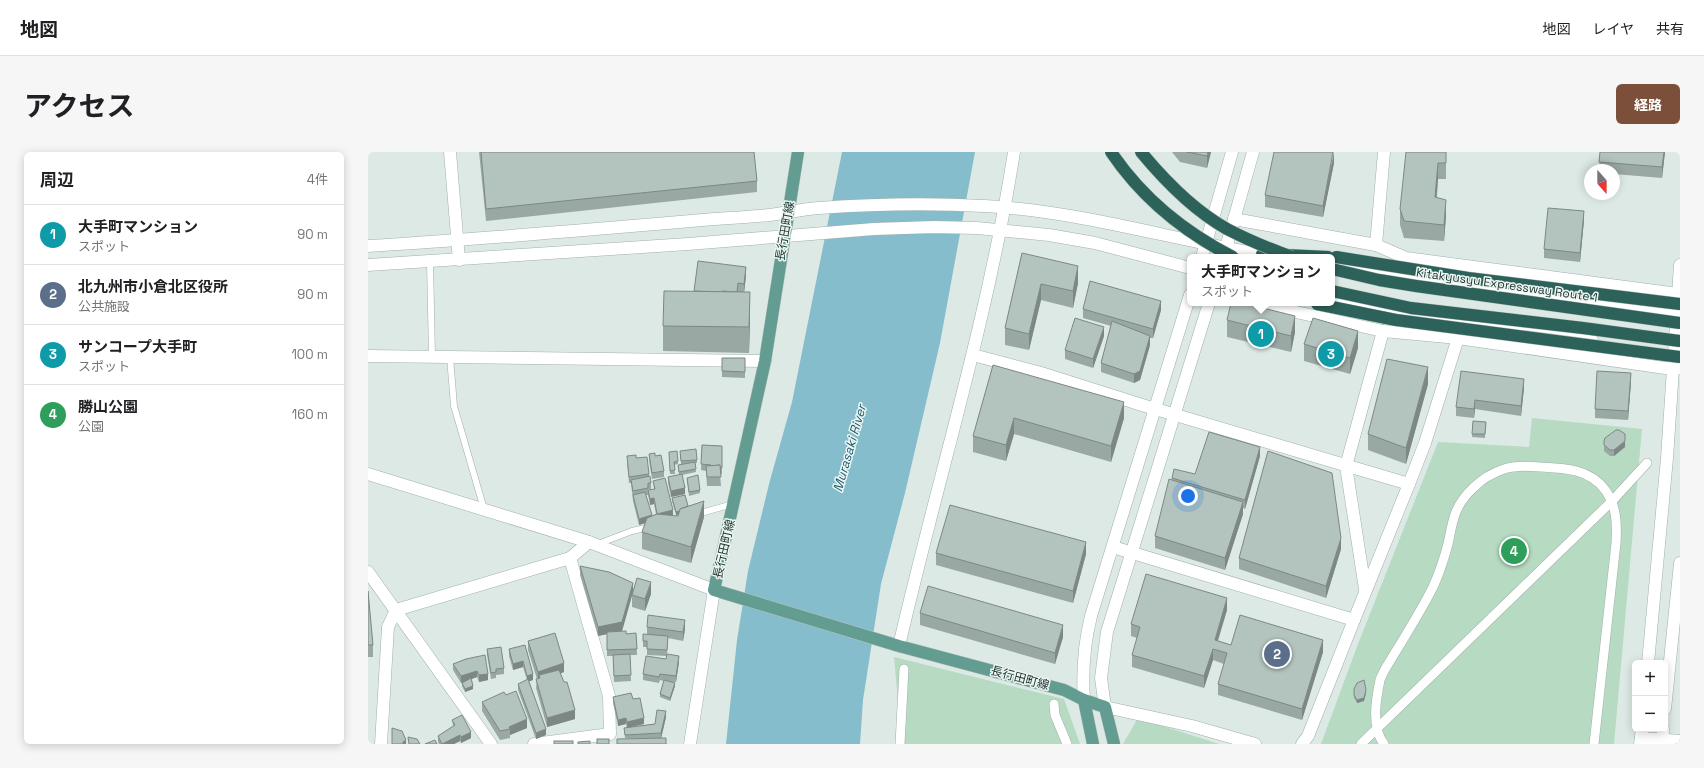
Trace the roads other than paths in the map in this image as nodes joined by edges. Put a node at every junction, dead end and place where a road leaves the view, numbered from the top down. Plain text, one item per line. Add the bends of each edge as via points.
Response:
1 (450, 152) edge
2 (798, 152) edge
3 (1014, 152) edge
4 (1111, 152) edge
5 (1141, 152) edge
6 (1232, 152) edge
7 (1253, 152) edge
8 (1384, 152) edge
9 (1006, 207) junction
10 (788, 212) junction
11 (1234, 219) junction
12 (1001, 231) junction
13 (784, 237) junction
14 (458, 240) junction
15 (1206, 244) junction
16 (1376, 245) junction
17 (368, 246) edge
18 (1203, 254) edge
19 (1228, 254) edge
20 (1262, 254) edge
21 (1284, 254) edge
22 (1335, 259) edge
23 (459, 260) junction
24 (430, 262) junction
25 (368, 265) edge
26 (1680, 265) edge
27 (1187, 267) edge
28 (1335, 270) edge
29 (1335, 293) edge
30 (1335, 300) edge
31 (1187, 305) edge
32 (1208, 306) edge
33 (1268, 306) edge
34 (1325, 306) edge
35 (1679, 309) edge
36 (1383, 331) junction
37 (1458, 338) junction
38 (1678, 351) edge
39 (973, 355) junction
40 (368, 356) edge
41 (432, 357) junction
42 (450, 357) junction
43 (765, 361) junction
44 (1676, 368) edge
45 (1156, 409) junction
46 (1174, 414) junction
47 (1647, 463) dead end
48 (1346, 466) junction
49 (368, 474) edge
50 (1409, 484) junction
51 (1612, 501) junction
52 (734, 504) junction
53 (484, 509) junction
54 (691, 516) edge
55 (654, 525) edge
56 (593, 543) junction
57 (1113, 547) junction
58 (1131, 553) junction
59 (570, 558) junction
60 (1680, 563) edge
61 (368, 572) edge
62 (714, 590) junction
63 (1365, 590) junction
64 (396, 610) junction
65 (1354, 620) junction
66 (899, 646) junction
67 (1648, 660) edge
68 (904, 669) dead end
69 (1666, 696) edge
70 (1084, 700) junction
71 (1054, 704) dead end
72 (1105, 707) junction
73 (1378, 728) junction
74 (1641, 737) edge
75 (1662, 738) edge
76 (1680, 741) edge
77 (381, 744) edge
78 (491, 744) edge
79 (534, 744) edge
80 (690, 744) edge
81 (900, 744) edge
82 (1067, 744) edge
83 (1093, 744) edge
84 (1114, 744) edge
85 (1255, 744) edge
86 (1302, 744) edge
87 (1361, 744) edge
88 (1384, 744) edge
89 (1594, 744) edge

1 - 14 street
2 - 10 main road, 長行田町線
3 - 9 street
4 - 19 highway, bridge via 1122,169 1150,199 1179,224
5 - 21 highway, bridge via 1172,187 1208,216 1227,229
6 - 15 street
7 - 11 street
8 - 16 street
9 - 10 street via 873,205
9 - 12 street
9 - 15 street via 1103,221
10 - 13 main road, 長行田町線
10 - 14 street
11 - 16 street
11 - 19 street
12 - 13 street via 977,228 889,228
12 - 27 street via 1049,235 1096,243
12 - 39 street
13 - 23 street
13 - 43 main road, 長行田町線
14 - 17 street
14 - 23 street
15 - 18 street
15 - 19 street
16 - 35 street via 1406,258
19 - 20 street
22 - 35 highway, bridge
23 - 24 street
24 - 25 street
24 - 41 lane
26 - 35 street
28 - 35 highway, Kitakyusyu Expressway Route 1, bridge via 1416,286
29 - 38 highway, bridge via 1412,308 1583,328
30 - 38 street via 1393,311
31 - 45 street
32 - 46 street
33 - 36 street
34 - 38 highway, bridge via 1396,320
35 - 38 street
36 - 37 street
36 - 48 street
37 - 44 street
37 - 50 street
38 - 44 street
39 - 45 street via 1041,372
39 - 66 street
40 - 41 street
41 - 42 street
42 - 43 street
42 - 53 lane via 454,406
43 - 52 main road, 長行田町線
44 - 67 street
45 - 46 street
45 - 57 street
46 - 48 street
46 - 58 street
47 - 51 street
48 - 50 street
48 - 63 street
49 - 53 street
50 - 63 street
51 - 73 street
51 - 73 street via 1598,482 1569,469 1527,466 1505,468 1486,476 1473,488 1462,501 1452,521 1448,545 1432,588 1381,678 1374,710
51 - 89 street via 1617,519 1616,543
52 - 54 lane
52 - 62 main road, 長行田町線
53 - 56 street
55 - 56 lane
56 - 59 street
56 - 62 street
57 - 58 street
57 - 70 street via 1085,640 1082,674
58 - 65 street
58 - 72 street via 1107,632 1102,678
59 - 64 street
59 - 79 street via 609,696 610,734
60 - 69 street
61 - 64 street
62 - 66 main road, 長行田町線
62 - 80 street
63 - 65 street
64 - 77 street via 388,627
64 - 78 street
65 - 86 street via 1308,736
66 - 70 main road, 長行田町線 via 1064,690
68 - 81 street
70 - 72 main road, 長行田町線
70 - 83 main road
71 - 82 street via 1055,715
72 - 84 main road
72 - 85 street via 1192,726
73 - 87 street
73 - 88 street
74 - 75 street
75 - 76 street

